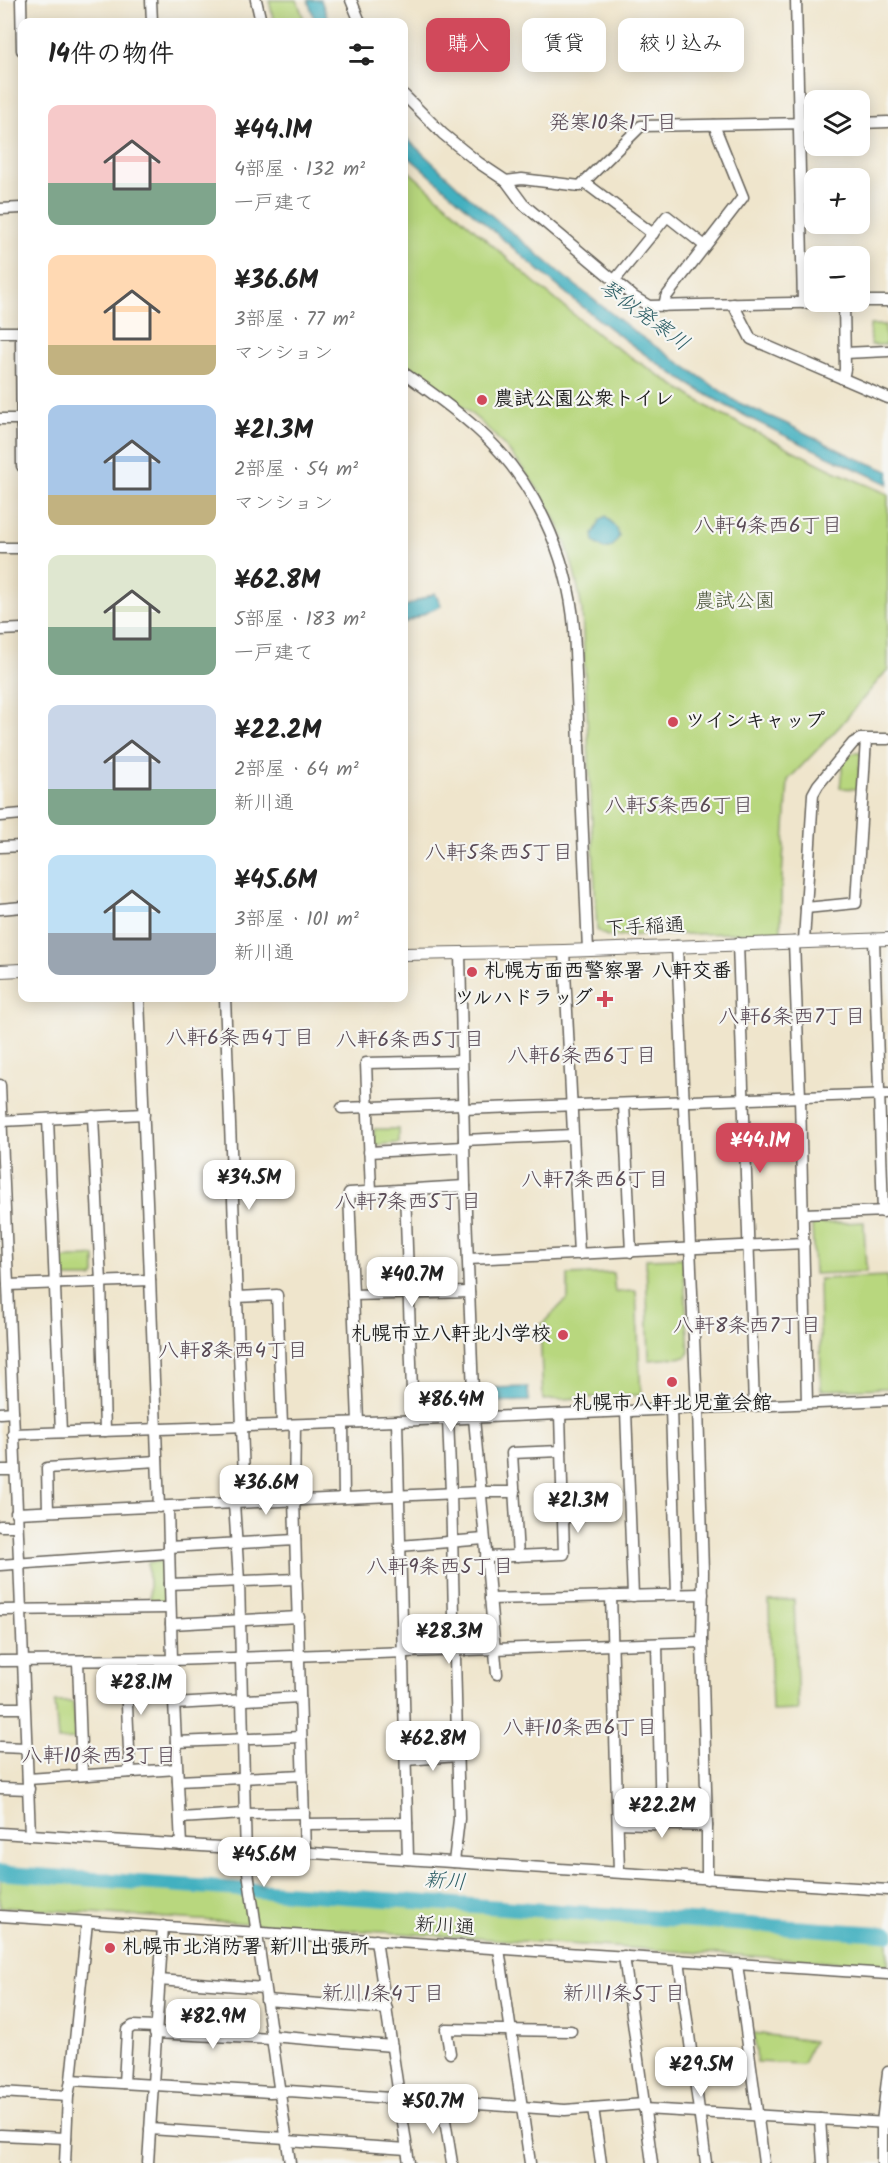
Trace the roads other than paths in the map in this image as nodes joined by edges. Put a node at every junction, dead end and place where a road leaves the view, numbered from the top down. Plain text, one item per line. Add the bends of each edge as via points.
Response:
1 (21, 0) edge
2 (151, 0) edge
3 (256, 0) edge
4 (351, 0) edge
5 (796, 0) edge
6 (21, 18) edge
7 (152, 18) edge
8 (260, 18) edge
9 (358, 18) edge
10 (408, 99) edge
11 (888, 122) edge
12 (870, 123) edge
13 (800, 124) junction
14 (804, 124) edge
15 (714, 125) junction
16 (506, 181) junction
17 (584, 182) junction
18 (18, 208) edge
19 (0, 210) edge
20 (653, 234) junction
21 (705, 246) junction
22 (614, 281) junction
23 (888, 300) edge
24 (870, 301) edge
25 (803, 303) joint
26 (733, 304) junction
27 (664, 306) junction
28 (844, 312) edge
29 (0, 332) edge
30 (18, 332) edge
31 (888, 351) edge
32 (845, 353) junction
33 (408, 377) edge
34 (843, 379) junction
35 (888, 398) edge
36 (0, 419) edge
37 (18, 419) edge
38 (0, 548) edge
39 (18, 548) edge
40 (18, 629) edge
41 (0, 630) edge
42 (866, 739) junction
43 (888, 739) edge
44 (18, 814) edge
45 (0, 816) edge
46 (18, 846) edge
47 (0, 847) edge
48 (18, 908) edge
49 (806, 908) junction
50 (0, 909) edge
51 (874, 939) junction
52 (888, 939) edge
53 (799, 941) junction
54 (738, 943) junction
55 (677, 946) junction
56 (588, 950) junction
57 (564, 951) junction
58 (460, 953) junction
59 (408, 954) edge
60 (18, 970) edge
61 (0, 971) edge
62 (139, 1002) edge
63 (225, 1002) edge
64 (462, 1061) junction
65 (0, 1085) edge
66 (883, 1094) edge
67 (800, 1097) junction
68 (743, 1099) junction
69 (683, 1101) junction
70 (624, 1104) junction
71 (367, 1106) junction
72 (572, 1106) junction
73 (463, 1107) junction
74 (342, 1108) dead end
75 (144, 1114) junction
76 (93, 1116) junction
77 (48, 1119) junction
78 (1, 1121) edge
79 (573, 1135) junction
80 (464, 1144) junction
81 (369, 1152) junction
82 (884, 1155) edge
83 (1, 1159) edge
84 (465, 1186) junction
85 (405, 1190) junction
86 (371, 1192) junction
87 (885, 1211) edge
88 (803, 1214) junction
89 (804, 1244) junction
90 (748, 1247) junction
91 (690, 1249) junction
92 (631, 1252) junction
93 (579, 1254) junction
94 (468, 1259) junction
95 (150, 1280) junction
96 (101, 1282) junction
97 (56, 1284) junction
98 (8, 1285) junction
99 (469, 1292) junction
100 (409, 1294) junction
101 (353, 1295) junction
102 (237, 1297) junction
103 (5, 1363) edge
104 (888, 1400) edge
105 (807, 1403) junction
106 (754, 1406) junction
107 (697, 1408) junction
108 (671, 1409) junction
109 (626, 1411) junction
110 (13, 1412) junction
111 (0, 1413) edge
112 (560, 1414) junction
113 (474, 1418) junction
114 (448, 1419) junction
115 (413, 1420) junction
116 (397, 1421) junction
117 (358, 1422) junction
118 (343, 1423) junction
119 (282, 1425) junction
120 (295, 1425) junction
121 (241, 1426) junction
122 (157, 1429) junction
123 (105, 1431) junction
124 (61, 1432) junction
125 (13, 1434) junction
126 (561, 1451) junction
127 (158, 1461) junction
128 (0, 1470) edge
129 (15, 1470) junction
130 (480, 1492) junction
131 (514, 1492) junction
132 (451, 1493) junction
133 (399, 1495) junction
134 (344, 1498) junction
135 (294, 1500) junction
136 (240, 1503) junction
137 (163, 1507) junction
138 (48, 1511) junction
139 (16, 1513) junction
140 (0, 1526) edge
141 (16, 1526) junction
142 (484, 1539) junction
143 (295, 1540) junction
144 (236, 1542) junction
145 (451, 1542) junction
146 (400, 1546) junction
147 (169, 1550) junction
148 (518, 1556) junction
149 (486, 1557) junction
150 (20, 1564) junction
151 (0, 1565) edge
152 (297, 1579) junction
153 (239, 1581) junction
154 (170, 1584) junction
155 (677, 1594) junction
156 (703, 1594) junction
157 (611, 1596) junction
158 (633, 1596) junction
159 (490, 1599) junction
160 (171, 1608) junction
161 (0, 1610) edge
162 (21, 1611) junction
163 (299, 1617) junction
164 (239, 1619) junction
165 (171, 1624) junction
166 (702, 1642) junction
167 (657, 1644) junction
168 (612, 1646) junction
169 (494, 1649) junction
170 (454, 1651) junction
171 (402, 1653) junction
172 (300, 1656) junction
173 (240, 1657) junction
174 (172, 1660) junction
175 (0, 1661) edge
176 (78, 1661) junction
177 (125, 1661) junction
178 (23, 1662) junction
179 (497, 1674) dead end
180 (300, 1697) junction
181 (241, 1700) junction
182 (174, 1704) junction
183 (0, 1707) edge
184 (24, 1708) junction
185 (302, 1737) junction
186 (243, 1739) junction
187 (176, 1742) junction
188 (0, 1747) edge
189 (25, 1748) junction
190 (457, 1756) junction
191 (406, 1760) junction
192 (177, 1768) junction
193 (130, 1772) junction
194 (82, 1775) junction
195 (303, 1775) junction
196 (243, 1777) junction
197 (178, 1781) junction
198 (28, 1784) junction
199 (0, 1788) edge
200 (244, 1814) junction
201 (180, 1818) junction
202 (304, 1819) junction
203 (407, 1822) junction
204 (618, 1823) junction
205 (661, 1824) junction
206 (707, 1826) junction
207 (0, 1833) edge
208 (30, 1835) junction
209 (181, 1845) junction
210 (305, 1852) junction
211 (245, 1853) junction
212 (408, 1859) junction
213 (454, 1862) junction
214 (619, 1872) junction
215 (706, 1879) junction
216 (888, 1890) edge
217 (0, 1916) edge
218 (87, 1922) junction
219 (163, 1926) junction
220 (255, 1926) junction
221 (376, 1940) junction
222 (499, 1948) junction
223 (624, 1956) junction
224 (679, 1960) junction
225 (736, 1964) junction
226 (888, 1974) edge
227 (159, 1980) junction
228 (264, 1988) junction
229 (266, 2000) junction
230 (387, 2009) junction
231 (510, 2029) junction
232 (155, 2030) junction
233 (571, 2031) dead end
234 (271, 2038) junction
235 (392, 2046) junction
236 (450, 2053) dead end
237 (888, 2073) edge
238 (71, 2080) junction
239 (124, 2083) junction
240 (152, 2085) junction
241 (0, 2092) edge
242 (279, 2092) junction
243 (68, 2096) junction
244 (399, 2099) junction
245 (442, 2102) junction
246 (522, 2107) junction
247 (644, 2107) junction
248 (593, 2108) junction
249 (700, 2112) junction
250 (757, 2114) junction
251 (820, 2119) junction
252 (885, 2122) edge
253 (150, 2129) junction
254 (0, 2135) edge
255 (66, 2138) junction
256 (287, 2140) junction
257 (407, 2150) junction
258 (65, 2163) edge
259 (148, 2163) edge
260 (290, 2163) edge
261 (409, 2163) edge
262 (452, 2163) edge
263 (530, 2163) edge
264 (601, 2163) edge
265 (652, 2163) edge
266 (706, 2163) edge
267 (764, 2163) edge
268 (823, 2163) edge
269 (882, 2163) edge

1 - 6 street
2 - 7 street
3 - 8 street
4 - 9 street
5 - 13 street
10 - 16 street via 443,134
11 - 12 street
13 - 14 street
13 - 15 street
13 - 25 street
15 - 17 street via 641,126
15 - 21 street via 743,197
16 - 17 street via 522,179 580,186
16 - 22 street via 523,204
17 - 20 street
18 - 19 street
20 - 21 street via 667,216
20 - 22 street
21 - 27 street via 666,297
22 - 27 street via 649,306
23 - 24 street
25 - 26 street
26 - 27 street
26 - 34 street via 751,339
28 - 32 street
29 - 30 street
31 - 32 street
32 - 34 street
33 - 56 street via 454,409 507,459 529,490 565,572 574,628
34 - 35 street
36 - 37 street
38 - 39 street
40 - 41 street
42 - 43 street
42 - 49 street via 853,743 813,794
42 - 49 street via 856,903
44 - 45 street
46 - 47 street
48 - 50 street
49 - 53 street
51 - 52 main road, 下手稲通
51 - 53 main road, 下手稲通
51 - 66 street
53 - 54 main road, 下手稲通
53 - 67 street
54 - 55 main road, 下手稲通
54 - 68 street
55 - 56 main road, 下手稲通
55 - 69 street
56 - 57 main road, 下手稲通
57 - 58 main road, 下手稲通
57 - 72 street
58 - 59 main road, 下手稲通
58 - 64 street
60 - 61 main road
62 - 75 street
63 - 102 street
64 - 71 street via 366,1063
64 - 73 street
65 - 78 street
66 - 67 street
66 - 82 street
67 - 68 street
67 - 88 street
68 - 69 street
68 - 90 street
69 - 70 street
69 - 91 street
70 - 72 street
70 - 92 street
71 - 73 street
71 - 74 street
71 - 81 street
72 - 73 street
72 - 79 street
73 - 80 street
75 - 76 street
75 - 95 street
76 - 77 street
76 - 96 street
77 - 78 street
77 - 97 street
78 - 83 street
79 - 80 street
79 - 93 street
80 - 81 street
80 - 84 street
81 - 86 street
82 - 87 street
83 - 98 street
84 - 85 street
84 - 94 street
85 - 86 street
85 - 100 street
86 - 101 street via 349,1193
87 - 88 street
88 - 89 street
89 - 90 street
89 - 105 street
90 - 91 street
90 - 106 street
91 - 92 street
91 - 107 street
92 - 93 street
93 - 94 street
94 - 99 street
95 - 96 street
95 - 122 street
96 - 97 street
96 - 123 street
97 - 98 street
97 - 124 street
98 - 103 street
99 - 100 street
99 - 113 street
100 - 101 street
100 - 115 street
101 - 117 street
102 - 119 street via 277,1295
102 - 121 street
103 - 110 street
104 - 105 street
105 - 106 street
106 - 107 street
107 - 108 street
107 - 156 street
108 - 109 street
108 - 155 street
109 - 112 street
109 - 158 street
110 - 111 street
110 - 125 street
112 - 113 street
112 - 126 street
113 - 114 street
113 - 130 street
114 - 115 street
114 - 132 street
115 - 116 street
116 - 117 street
116 - 133 street
117 - 118 street
118 - 120 street
118 - 134 street
119 - 120 street
119 - 121 street
120 - 135 street
121 - 122 street
121 - 136 street
122 - 123 street
122 - 127 street
123 - 124 street
124 - 125 street
125 - 129 street
126 - 131 street via 512,1453
126 - 148 street via 564,1554
127 - 137 street
127 - 138 street via 47,1468
128 - 129 street
129 - 139 street
130 - 131 street
130 - 132 street
130 - 142 street
131 - 148 street
132 - 133 street
132 - 145 street
133 - 134 street
133 - 146 street
134 - 135 street
135 - 136 street
135 - 143 street
136 - 137 street
136 - 144 street
137 - 138 street
137 - 147 street
138 - 139 street
139 - 141 street
140 - 141 street
141 - 150 street
142 - 145 street
142 - 149 street
143 - 144 street
143 - 152 street
144 - 147 street
144 - 153 street
145 - 146 street
145 - 170 street
146 - 171 street
147 - 150 street
147 - 154 street
148 - 149 street
149 - 159 street
150 - 151 street
150 - 162 street
152 - 153 street
152 - 163 street
153 - 154 street
153 - 164 street
154 - 160 street
155 - 156 street
155 - 158 street
156 - 166 street
157 - 158 street
157 - 159 street
157 - 168 street
159 - 169 street
160 - 162 street
160 - 165 street
161 - 162 street
162 - 178 street
163 - 164 street
163 - 172 street
164 - 165 street
164 - 173 street
165 - 174 street
166 - 167 street
166 - 206 street
167 - 168 street
167 - 205 street
168 - 169 street
168 - 204 street
169 - 170 street
169 - 179 street
170 - 171 street
170 - 190 street
171 - 172 street
171 - 191 street
172 - 173 street
172 - 180 street
173 - 174 street
173 - 181 street
174 - 177 street
174 - 182 street
175 - 178 street
176 - 177 street
176 - 178 street
176 - 194 street
177 - 193 street
178 - 184 street
180 - 181 street
180 - 185 street
181 - 182 street
181 - 186 street
182 - 187 street
183 - 184 street
184 - 189 street
185 - 186 street
185 - 195 street
186 - 187 street
186 - 196 street
187 - 192 street
188 - 189 street
189 - 198 street
190 - 191 street
190 - 213 street via 459,1819
191 - 203 street
192 - 193 street
192 - 197 street
193 - 194 street
194 - 198 street
195 - 196 street
195 - 202 street
196 - 197 street
196 - 200 street
197 - 201 street
198 - 199 street
198 - 208 street
200 - 201 street
200 - 202 street
200 - 211 street
201 - 209 street
202 - 203 street
202 - 210 street
203 - 212 street
204 - 205 street
204 - 214 street
205 - 206 street
206 - 215 street
207 - 208 street
208 - 209 street
209 - 211 street
210 - 211 street
210 - 212 street
211 - 220 street
212 - 213 street
213 - 214 street
214 - 215 street
215 - 216 street
217 - 218 street, 新川通
218 - 219 street, 新川通
218 - 238 street
219 - 220 street, 新川通
219 - 227 street
220 - 221 street, 新川通
220 - 228 street
221 - 222 street, 新川通
221 - 230 street
222 - 223 street, 新川通
222 - 231 street
223 - 224 street, 新川通
223 - 247 street
224 - 225 street, 新川通
224 - 249 street
225 - 226 street, 新川通
225 - 250 street
227 - 228 street
227 - 232 street
228 - 229 street
229 - 230 street
229 - 234 street
230 - 235 street
231 - 233 street
231 - 236 street via 446,2029
231 - 246 street
232 - 234 street
232 - 239 street via 133,2026 127,2030
232 - 240 street
234 - 235 street
234 - 242 street
235 - 244 street
237 - 252 street
238 - 239 street
238 - 243 street
239 - 240 street
240 - 242 street
240 - 253 street
241 - 243 street
242 - 244 street
242 - 256 street
243 - 255 street
244 - 245 street
244 - 257 street
245 - 246 street
245 - 262 street
246 - 248 street
246 - 263 street
247 - 248 street
247 - 249 street
247 - 265 street
248 - 264 street
249 - 250 street
249 - 266 street
250 - 251 street
250 - 267 street
251 - 252 street
251 - 268 street
252 - 269 street
253 - 256 street
253 - 259 street
254 - 255 street
255 - 258 street
256 - 257 street
256 - 260 street
257 - 261 street

